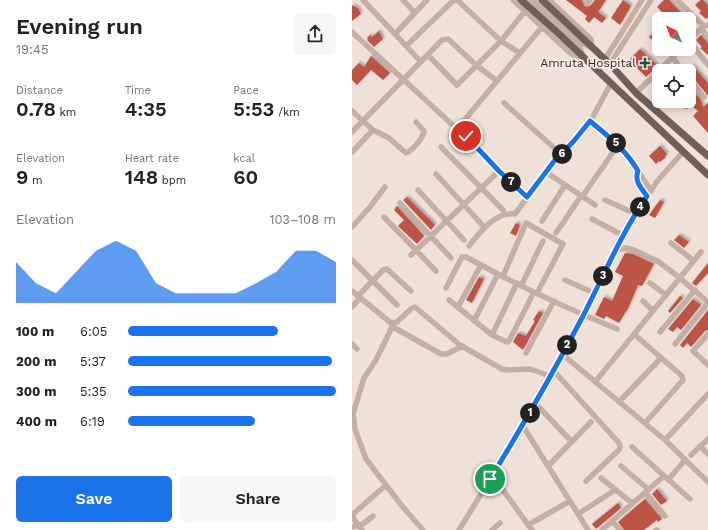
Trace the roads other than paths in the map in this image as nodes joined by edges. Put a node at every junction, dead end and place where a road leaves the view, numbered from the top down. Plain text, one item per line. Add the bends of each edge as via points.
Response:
1 (363, 0) edge
2 (403, 0) edge
3 (427, 0) edge
4 (454, 0) edge
5 (457, 0) edge
6 (513, 0) edge
7 (521, 0) edge
8 (528, 0) edge
9 (534, 0) edge
10 (542, 0) edge
11 (549, 0) edge
12 (642, 0) edge
13 (651, 0) edge
14 (677, 0) edge
15 (525, 11) junction
16 (415, 13) junction
17 (542, 27) junction
18 (705, 27) edge
19 (352, 32) edge
20 (395, 34) junction
21 (696, 35) edge
22 (708, 38) edge
23 (501, 41) junction
24 (406, 46) junction
25 (592, 48) junction
26 (696, 50) edge
27 (520, 54) junction
28 (428, 55) junction
29 (672, 57) joint
30 (584, 58) junction
31 (421, 62) junction
32 (607, 62) junction
33 (678, 64) edge
34 (476, 65) junction
35 (708, 65) edge
36 (403, 80) junction
37 (497, 81) junction
38 (610, 83) junction
39 (696, 87) edge
40 (636, 93) junction
41 (704, 97) dead end
42 (504, 103) dead end
43 (352, 111) edge
44 (363, 120) junction
45 (590, 121) junction
46 (416, 122) dead end
47 (373, 130) junction
48 (352, 132) edge
49 (466, 136) dead end
50 (618, 144) junction
51 (441, 148) dead end
52 (352, 152) edge
53 (683, 152) junction
54 (561, 154) junction
55 (708, 155) edge
56 (499, 171) junction
57 (638, 171) junction
58 (546, 172) junction
59 (436, 174) dead end
60 (708, 175) edge
61 (565, 185) junction
62 (385, 187) dead end
63 (481, 188) junction
64 (418, 190) dead end
65 (651, 191) junction
66 (582, 196) junction
67 (647, 196) junction
68 (527, 197) junction
69 (605, 200) dead end
70 (400, 203) dead end
71 (464, 205) junction
72 (595, 205) dead end
73 (503, 210) dead end
74 (636, 214) junction
75 (384, 217) dead end
76 (592, 219) dead end
77 (447, 221) junction
78 (542, 221) dead end
79 (352, 227) edge
80 (484, 227) junction
81 (556, 233) dead end
82 (431, 236) junction
83 (624, 236) junction
84 (464, 240) dead end
85 (543, 241) dead end
86 (671, 243) dead end
87 (469, 246) dead end
88 (417, 250) junction
89 (616, 250) junction
90 (701, 252) dead end
91 (411, 255) dead end
92 (462, 257) junction
93 (352, 260) edge
94 (694, 261) junction
95 (481, 265) junction
96 (436, 271) dead end
97 (501, 275) junction
98 (680, 278) junction
99 (373, 280) junction
100 (565, 280) dead end
101 (650, 283) dead end
102 (519, 285) junction
103 (446, 288) dead end
104 (695, 290) junction
105 (352, 291) edge
106 (412, 291) dead end
107 (535, 293) junction
108 (594, 293) junction
109 (666, 295) junction
110 (359, 297) junction
111 (449, 300) dead end
112 (554, 301) junction
113 (643, 301) dead end
114 (708, 302) edge
115 (397, 304) dead end
116 (352, 307) edge
117 (458, 307) junction
118 (653, 311) junction
119 (583, 315) junction
120 (474, 321) junction
121 (394, 325) junction
122 (617, 329) dead end
123 (660, 332) dead end
124 (634, 334) junction
125 (492, 336) junction
126 (708, 336) edge
127 (675, 344) dead end
128 (463, 346) junction
129 (526, 353) dead end
130 (562, 354) junction
131 (661, 358) junction
132 (708, 366) edge
133 (553, 370) junction
134 (550, 376) junction
135 (595, 382) junction
136 (708, 394) edge
137 (619, 402) junction
138 (535, 403) junction
139 (591, 422) dead end
140 (645, 423) junction
141 (523, 426) junction
142 (708, 439) edge
143 (665, 440) junction
144 (572, 442) junction
145 (700, 446) junction
146 (632, 447) dead end
147 (708, 454) edge
148 (691, 455) dead end
149 (685, 460) junction
150 (548, 466) junction
151 (621, 466) dead end
152 (492, 476) junction
153 (601, 478) dead end
154 (666, 478) junction
155 (586, 481) dead end
156 (708, 482) edge
157 (385, 486) junction
158 (615, 490) junction
159 (647, 491) junction
160 (690, 499) dead end
161 (570, 500) junction
162 (632, 503) junction
163 (578, 514) junction
164 (373, 516) dead end
165 (665, 516) dead end
166 (612, 521) junction
167 (500, 523) dead end
168 (357, 527) edge
169 (530, 528) edge
170 (424, 530) edge
171 (459, 530) edge
172 (492, 530) edge
173 (588, 530) edge
174 (602, 530) edge
175 (620, 530) edge

1 - 20 street
2 - 16 street
3 - 16 street
4 - 24 street
5 - 23 street
6 - 15 street
7 - 30 main road
8 - 30 street via 580,48
9 - 25 street via 582,43
10 - 25 main road
11 - 25 street via 591,39
12 - 32 street
13 - 32 street
14 - 18 street
15 - 17 street
15 - 23 street
16 - 20 street
17 - 27 street
17 - 30 street via 569,52
18 - 21 street
18 - 22 street
19 - 36 street
20 - 24 street
23 - 27 street
23 - 34 street
24 - 31 street
25 - 32 main road
26 - 35 street
27 - 37 street
28 - 31 street
28 - 34 street via 442,40 448,40
28 - 34 street via 457,85
29 - 33 street
29 - 40 street
30 - 38 main road
31 - 36 street
32 - 40 main road
34 - 37 street
36 - 37 street via 457,129
36 - 44 street
38 - 45 street
38 - 53 main road
39 - 41 street
40 - 55 main road
42 - 54 street
43 - 44 street
44 - 47 street
44 - 48 street
45 - 50 street
45 - 54 street
46 - 47 street via 424,131 424,135 406,153 389,138
47 - 52 street
49 - 56 street
50 - 57 street
50 - 66 street
51 - 63 street
53 - 60 main road
53 - 65 street
54 - 58 street
56 - 63 street
56 - 68 street
57 - 65 street
57 - 67 street via 637,182
58 - 61 street
58 - 68 street
59 - 71 street
61 - 66 street
61 - 78 street
62 - 79 street
63 - 71 street
63 - 73 street
64 - 77 street
65 - 67 street
66 - 72 street
66 - 81 street
67 - 74 street
68 - 80 street via 515,214 507,213
69 - 74 street
70 - 82 street
71 - 77 street
71 - 80 street
74 - 83 street
75 - 88 street
76 - 83 street
77 - 82 street
77 - 84 street
80 - 87 street
82 - 88 street
82 - 92 street via 453,256
83 - 89 street
85 - 102 street
86 - 94 street
88 - 91 street
88 - 96 street
89 - 98 street via 634,250 659,262
89 - 108 street
90 - 94 street
92 - 95 street
92 - 103 street
93 - 99 street
94 - 98 street
95 - 97 street
95 - 117 street
97 - 102 street
97 - 107 street via 526,223 563,244
97 - 120 street
98 - 104 street
98 - 109 street
99 - 106 street via 387,269
99 - 110 street
99 - 115 street
100 - 108 street
101 - 109 street
102 - 107 street
102 - 125 street
104 - 114 street
104 - 123 street
105 - 110 street
107 - 112 street
107 - 125 street via 509,341 505,342
108 - 119 street
109 - 118 street
110 - 116 street
110 - 121 street
111 - 117 street
112 - 119 street
112 - 129 street
113 - 118 street
114 - 127 street
117 - 120 street
118 - 124 street
119 - 122 street
119 - 130 street
120 - 125 street
121 - 128 street via 441,354 447,354
121 - 128 street via 415,307
121 - 157 street via 364,378 353,414 355,429 366,459
124 - 131 street
124 - 135 street
126 - 132 street via 693,351
128 - 134 street via 505,370 530,369
130 - 133 street
130 - 135 street
131 - 137 street
131 - 140 street via 682,376 683,380
133 - 134 street
133 - 155 street via 620,446 619,450
134 - 138 street
135 - 137 street
136 - 143 street
137 - 140 street
138 - 141 street
138 - 144 street
139 - 144 street
140 - 143 street
141 - 150 street
141 - 152 street
142 - 145 street
143 - 149 street
144 - 150 street
145 - 147 street
145 - 148 street
146 - 154 street
149 - 154 street
149 - 156 street
150 - 161 street
151 - 159 street
152 - 169 street
152 - 171 street
153 - 158 street
154 - 159 street
154 - 160 street
157 - 168 street via 353,514
157 - 170 street
158 - 162 street
158 - 163 street
159 - 162 street
159 - 165 street
161 - 163 street
161 - 169 street
162 - 166 street
163 - 173 street
164 - 168 street
166 - 174 street
166 - 175 street
167 - 172 street

